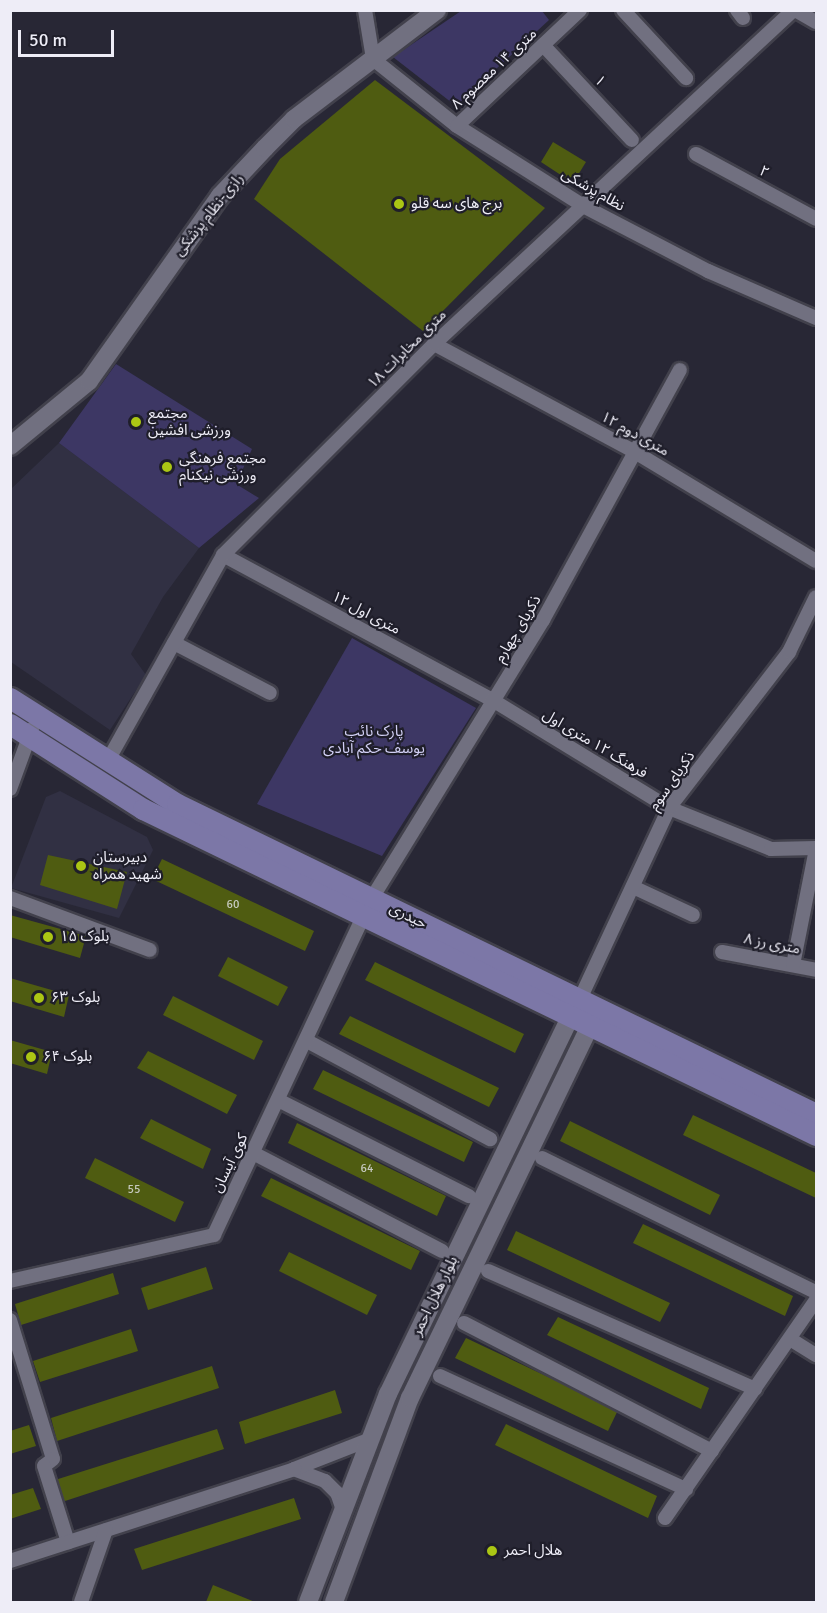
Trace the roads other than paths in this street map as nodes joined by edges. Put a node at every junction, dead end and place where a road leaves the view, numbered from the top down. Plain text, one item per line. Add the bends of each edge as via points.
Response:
1 (365, 10) edge
2 (437, 10) edge
3 (580, 10) edge
4 (623, 10) edge
5 (794, 10) edge
6 (816, 22) edge
7 (543, 45) junction
8 (373, 59) junction
9 (686, 78) dead end
10 (457, 126) junction
11 (633, 140) dead end
12 (696, 154) dead end
13 (585, 207) junction
14 (816, 219) edge
15 (816, 318) edge
16 (434, 344) junction
17 (680, 370) dead end
18 (10, 446) edge
19 (635, 452) junction
20 (223, 555) junction
21 (816, 561) edge
22 (816, 597) edge
23 (174, 643) junction
24 (270, 693) dead end
25 (10, 698) edge
26 (494, 701) junction
27 (37, 716) junction
28 (10, 724) edge
29 (28, 736) junction
30 (107, 762) junction
31 (10, 789) edge
32 (669, 808) junction
33 (816, 849) edge
34 (633, 887) junction
35 (10, 898) edge
36 (367, 908) junction
37 (693, 915) dead end
38 (150, 950) dead end
39 (722, 952) dead end
40 (793, 965) junction
41 (816, 970) edge
42 (589, 1003) junction
43 (569, 1018) junction
44 (588, 1028) junction
45 (307, 1041) junction
46 (279, 1100) junction
47 (816, 1114) edge
48 (816, 1135) edge
49 (490, 1139) dead end
50 (253, 1153) junction
51 (542, 1158) dead end
52 (469, 1196) dead end
53 (442, 1251) dead end
54 (488, 1271) dead end
55 (10, 1281) edge
56 (816, 1292) edge
57 (816, 1300) edge
58 (10, 1320) edge
59 (464, 1323) dead end
60 (790, 1339) junction
61 (816, 1355) edge
62 (440, 1376) dead end
63 (755, 1389) junction
64 (369, 1444) junction
65 (712, 1451) junction
66 (388, 1458) junction
67 (294, 1469) junction
68 (686, 1488) junction
69 (344, 1510) junction
70 (365, 1518) junction
71 (665, 1518) dead end
72 (106, 1530) junction
73 (68, 1542) junction
74 (10, 1561) edge
75 (81, 1602) edge
76 (308, 1602) edge
77 (333, 1602) edge

1 - 8 street
2 - 8 main road, رازی-نظام پزشکی
3 - 7 street, ۸ متری ۱۴ معصوم
4 - 9 street
5 - 6 street
5 - 13 street, ۱۸ متری مخابرات
7 - 10 street, ۸ متری ۱۴ معصوم
7 - 11 street, ۱
8 - 10 street, نظام پزشکی
8 - 18 main road, رازی-نظام پزشکی via 294,119 235,180 167,267 89,381
10 - 13 street, نظام پزشکی
12 - 14 street, ۲
13 - 15 street, نظام پزشکی via 708,271
13 - 16 street, ۱۸ متری مخابرات
16 - 19 street, ۱۲ متری دوم
16 - 20 street, ۱۸ متری مخابرات
17 - 19 street, ذکریای چهارم
19 - 21 street, ۱۲ متری دوم
19 - 26 street, ذکریای چهارم
20 - 23 street, ۱۸ متری مخابرات
20 - 26 street, ۱۲ متری اول
22 - 32 street, ذکریای سوم via 789,651
23 - 24 street
23 - 30 street, ۱۸ متری مخابرات
25 - 27 main road, حیدری
26 - 32 street, فرهنگ ۱۲ متری اول
26 - 36 street, ذکریای چهارم
27 - 29 street
27 - 30 main road, حیدری
28 - 29 main road, حیدری
29 - 31 street
29 - 36 main road, حیدری via 143,809
30 - 36 main road, حیدری
32 - 33 street, فرهنگ ۱۲ متری اول via 771,849
32 - 34 street, ذکریای سوم
33 - 40 street
34 - 37 street
34 - 42 street, ذکریای سوم
35 - 38 street
36 - 42 main road, حیدری
36 - 43 main road, حیدری
36 - 45 street, کوی آیسان
39 - 40 street, ۸ متری رز
40 - 41 street, ۸ متری رز
42 - 43 main road, بلوار هلال احمر
42 - 44 main road, بلوار هلال احمر
42 - 47 main road, حیدری
43 - 44 main road, حیدری
43 - 64 main road, بلوار هلال احمر via 388,1394
44 - 48 main road, حیدری
44 - 66 main road, بلوار هلال احمر via 419,1380
45 - 46 street, کوی آیسان
45 - 49 street
46 - 50 street, کوی آیسان
46 - 52 street
50 - 53 street
50 - 55 street, کوی آیسان via 214,1235
51 - 56 street
54 - 63 street
57 - 60 street
58 - 73 street via 53,1459 44,1466
59 - 65 street
60 - 61 street
60 - 63 street
62 - 68 street
63 - 65 street
64 - 66 main road
64 - 67 street
64 - 69 main road, بلوار هلال احمر
65 - 68 street
66 - 70 main road, بلوار هلال احمر
67 - 69 street via 325,1481 337,1493
67 - 72 street
68 - 71 street
69 - 70 main road
69 - 76 main road, بلوار هلال احمر
70 - 77 main road, بلوار هلال احمر
72 - 73 street
72 - 75 street
73 - 74 street

